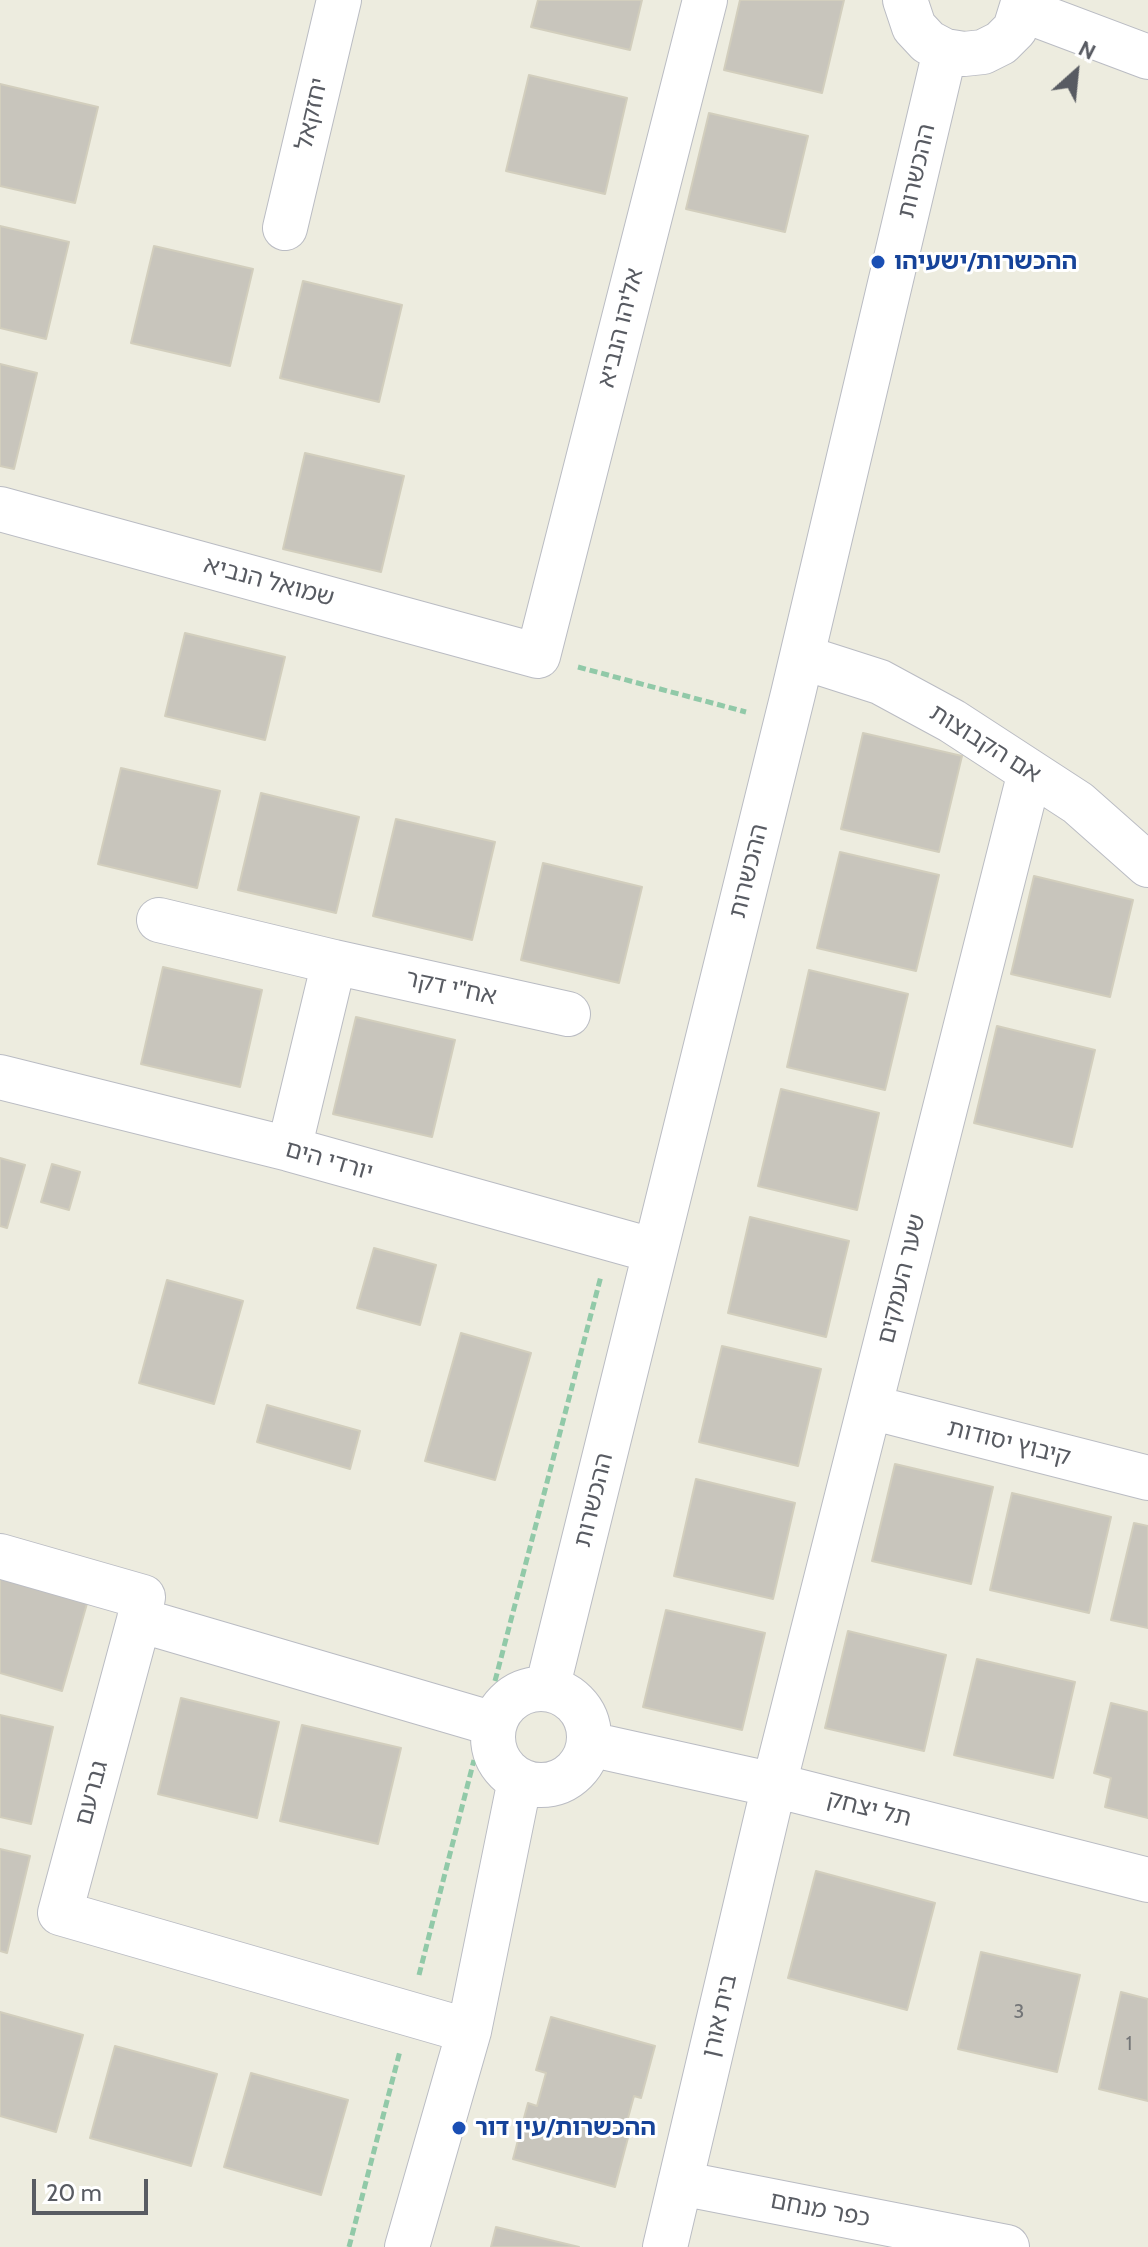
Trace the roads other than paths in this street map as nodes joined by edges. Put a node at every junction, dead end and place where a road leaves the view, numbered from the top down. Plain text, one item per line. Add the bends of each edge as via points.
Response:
1 (339, 0) edge
2 (705, 0) edge
3 (905, 0) edge
4 (1024, 5) edge
5 (945, 51) junction
6 (1148, 57) edge
7 (285, 228) dead end
8 (0, 509) edge
9 (538, 656) joint
10 (802, 657) junction
11 (1030, 772) junction
12 (1148, 865) edge
13 (159, 920) dead end
14 (334, 962) junction
15 (568, 1014) dead end
16 (0, 1077) edge
17 (289, 1149) junction
18 (655, 1251) junction
19 (870, 1407) junction
20 (1148, 1478) edge
21 (0, 1556) edge
22 (139, 1620) junction
23 (547, 1689) junction
24 (494, 1724) junction
25 (589, 1744) junction
26 (520, 1780) junction
27 (774, 1785) junction
28 (1148, 1880) edge
29 (469, 2031) junction
30 (680, 2183) junction
31 (407, 2247) edge
32 (665, 2247) edge
33 (1007, 2247) edge

1 - 7 street, יחזקאל
2 - 9 street, אליהו הנביא
3 - 5 street via 914,27
4 - 5 street via 1015,29 1001,43 983,52
4 - 6 street
5 - 10 street, ההכשרות
8 - 9 street, שמואל הנביא
10 - 11 street, אם הקבוצות via 880,682
10 - 18 street, ההכשרות
11 - 12 street, אם הקבוצות via 1078,803
11 - 19 street, שער העמקים
13 - 14 street, אח"י דקר
14 - 15 street, אח"י דקר
14 - 17 street
16 - 17 street, יורדי הים
17 - 18 street, יורדי הים
18 - 23 street, ההכשרות
19 - 20 street, קיבוץ יסודות
19 - 27 street, שער העמקים
21 - 22 street via 143,1597
22 - 24 street
22 - 29 street, גברעם via 60,1913
23 - 24 street via 515,1696
23 - 25 street via 568,1697 583,1712
24 - 26 street via 495,1752
25 - 26 street via 582,1763 568,1777 549,1785
25 - 27 street, תל יצחק
26 - 29 street
27 - 28 street, תל יצחק
27 - 30 street, בית אורן
29 - 31 street
30 - 32 street, בית אורן
30 - 33 street, כפר מנחם

